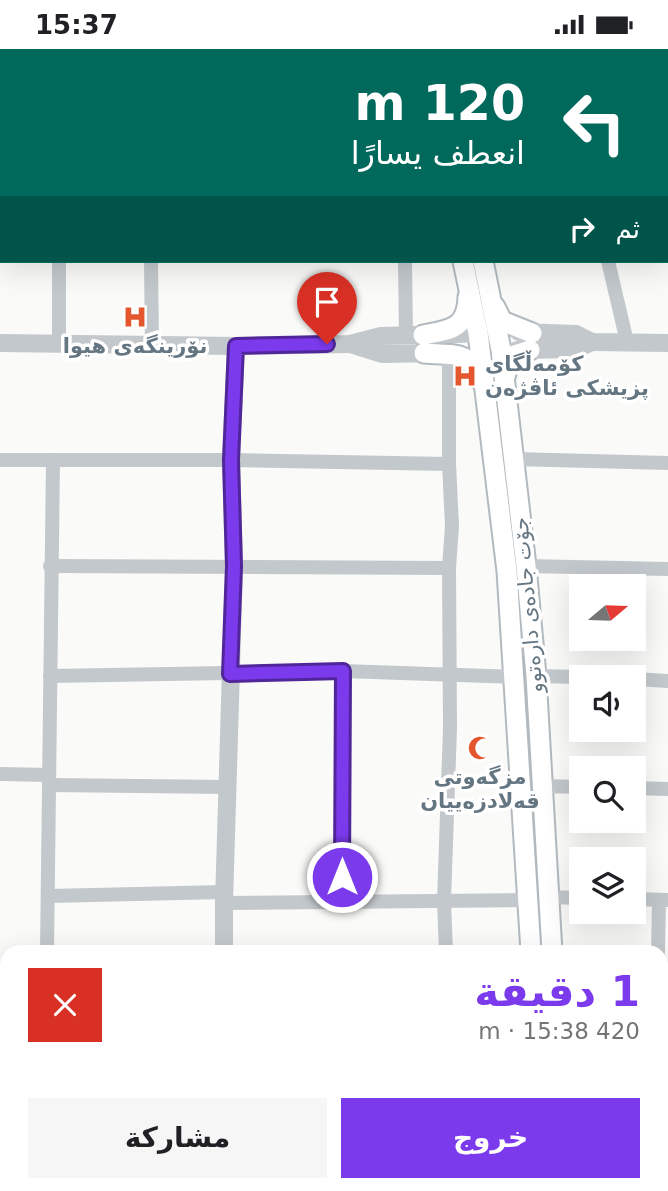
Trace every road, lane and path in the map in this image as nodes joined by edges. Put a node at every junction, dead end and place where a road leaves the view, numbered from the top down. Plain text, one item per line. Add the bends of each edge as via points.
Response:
1 (59, 263) edge
2 (151, 263) edge
3 (405, 263) edge
4 (608, 263) edge
5 (478, 273) edge
6 (418, 341) junction
7 (531, 341) junction
8 (0, 342) edge
9 (500, 342) junction
10 (627, 342) junction
11 (59, 343) junction
12 (479, 343) junction
13 (668, 343) edge
14 (350, 344) junction
15 (152, 345) junction
16 (236, 346) junction
17 (449, 355) junction
18 (506, 389) junction
19 (488, 412) junction
20 (513, 459) junction
21 (0, 460) edge
22 (52, 460) junction
23 (231, 460) junction
24 (668, 463) edge
25 (449, 464) junction
26 (50, 566) junction
27 (234, 566) junction
28 (526, 566) junction
29 (449, 569) junction
30 (668, 569) edge
31 (343, 671) junction
32 (230, 674) junction
33 (450, 674) junction
34 (536, 675) junction
35 (50, 676) junction
36 (569, 676) edge
37 (514, 677) junction
38 (646, 680) edge
39 (668, 681) edge
40 (0, 774) edge
41 (49, 780) junction
42 (543, 786) junction
43 (228, 787) junction
44 (569, 787) edge
45 (646, 788) edge
46 (668, 789) edge
47 (49, 896) junction
48 (550, 897) junction
49 (224, 898) junction
50 (569, 898) edge
51 (527, 899) junction
52 (663, 900) edge
53 (444, 901) junction
54 (342, 902) junction
55 (47, 945) edge
56 (225, 945) edge
57 (446, 945) edge
58 (530, 945) edge
59 (552, 945) edge
60 (659, 945) edge

1 - 11 street
2 - 15 street
3 - 6 street
4 - 10 street
5 - 6 main road via 462,321
5 - 7 main road via 500,319
5 - 9 main road, جۆت جادەی دارەتوو
5 - 12 main road, جۆت جادەی دارەتوو
6 - 12 street
6 - 14 street via 381,336
6 - 14 street via 382,354
6 - 17 main road
7 - 9 street
7 - 10 street via 576,349 592,342
7 - 18 main road via 507,360
8 - 11 street
9 - 12 street
9 - 18 main road, جۆت جادەی دارەتوو
10 - 13 street
11 - 15 street
12 - 19 main road, جۆت جادەی دارەتوو
14 - 16 street
15 - 16 street
16 - 23 street
17 - 19 main road via 463,356 473,364
17 - 25 street
18 - 20 main road, جۆت جادەی دارەتوو
19 - 37 main road, جۆت جادەی دارەتوو
20 - 24 street
20 - 28 main road, جۆت جادەی دارەتوو
21 - 22 street
22 - 23 street
22 - 26 street
23 - 25 street
23 - 27 street
25 - 29 street
26 - 27 street
26 - 35 street
27 - 29 street
27 - 32 street
28 - 30 street
28 - 34 main road, جۆت جادەی دارەتوو
29 - 33 street
31 - 32 street
31 - 33 street
31 - 54 street
32 - 35 street
32 - 43 street
33 - 37 street
33 - 53 street
34 - 36 street
34 - 42 main road, جۆت جادەی دارەتوو
35 - 41 street
37 - 51 main road, جۆت جادەی دارەتوو
38 - 39 street
40 - 41 street
41 - 43 street
41 - 47 street
42 - 44 street
42 - 48 main road, جۆت جادەی دارەتوو
43 - 49 street
45 - 46 street
47 - 49 street
47 - 55 street
48 - 50 street
48 - 59 main road, جۆت جادەی دارەتوو
49 - 54 street
49 - 56 street
51 - 53 street
51 - 58 main road, جۆت جادەی دارەتوو
52 - 60 street
53 - 54 street
53 - 57 street

